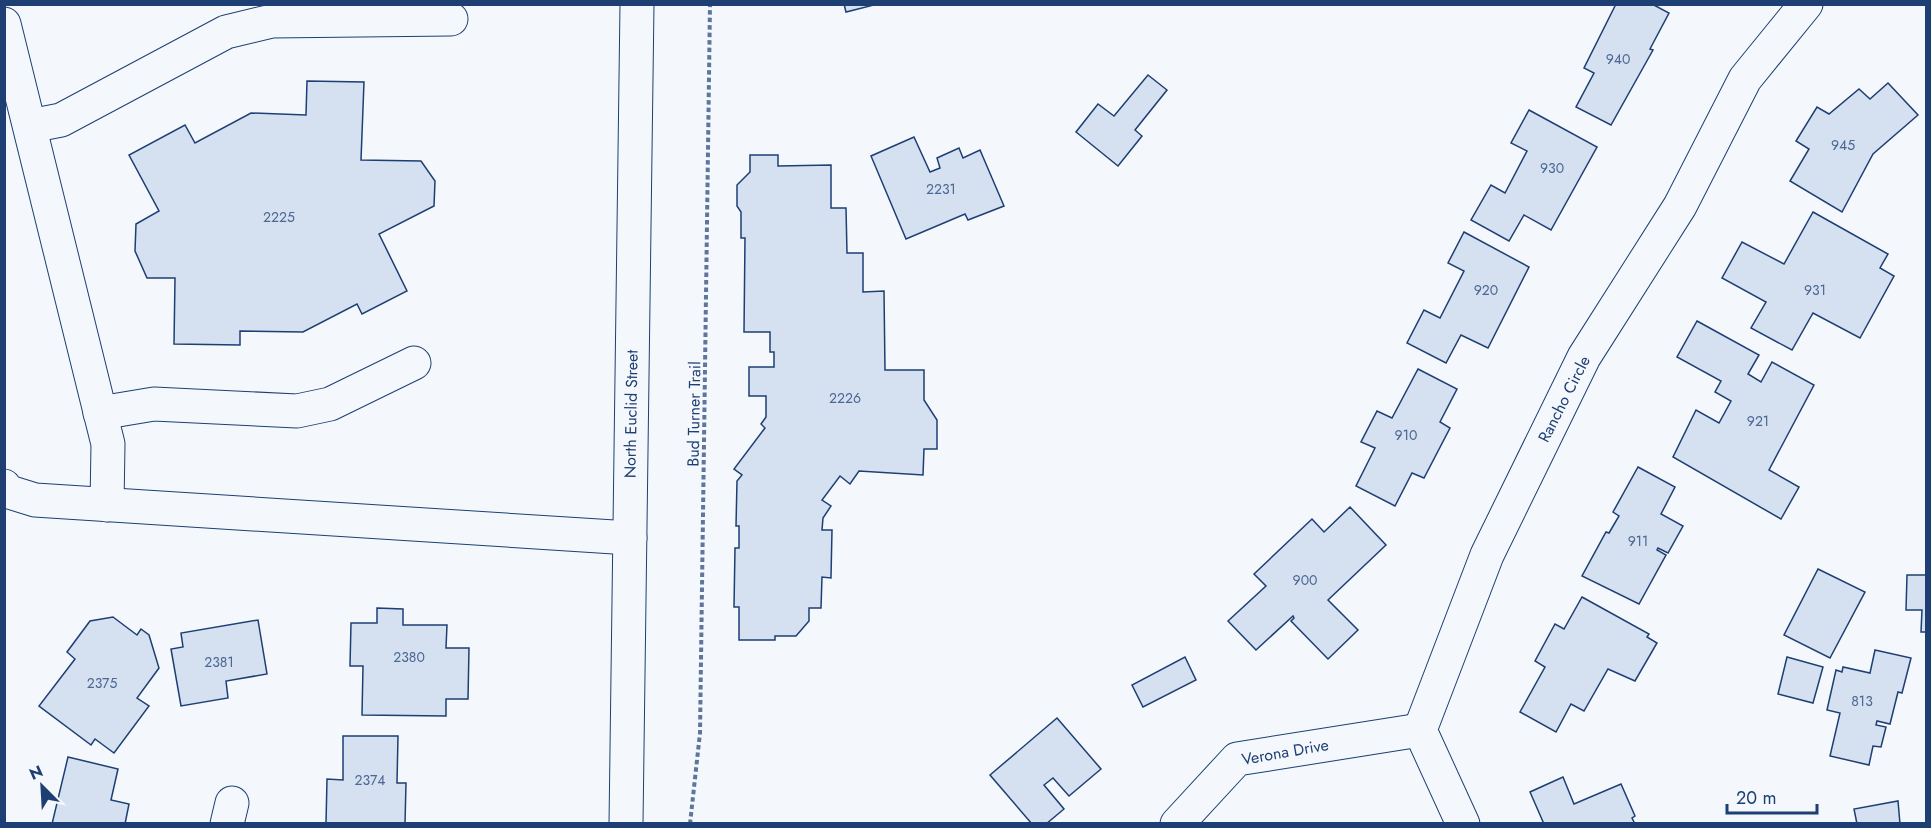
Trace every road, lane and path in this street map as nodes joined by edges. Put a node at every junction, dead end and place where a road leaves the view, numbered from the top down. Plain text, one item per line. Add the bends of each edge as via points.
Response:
1 (637, 4) edge
2 (710, 4) edge
3 (1806, 4) edge
4 (451, 19) dead end
5 (4, 24) edge
6 (30, 126) junction
7 (414, 363) dead end
8 (100, 413) junction
9 (4, 486) edge
10 (107, 505) junction
11 (630, 538) junction
12 (1420, 730) junction
13 (626, 824) edge
14 (690, 824) edge
15 (1177, 824) edge
16 (1463, 824) edge

1 - 11 street, North Euclid Street
2 - 14 path, Bud Turner Trail via 700,721
3 - 12 street, Rancho Circle via 1745,79 1680,206 1584,357 1487,555
4 - 6 street via 272,21 226,32 61,120
5 - 6 street
6 - 8 street
7 - 8 street via 330,405 297,411 154,404
8 - 10 street via 108,444
9 - 10 street via 6,491 35,500
10 - 11 street
11 - 13 street, North Euclid Street
12 - 15 street, Verona Drive via 1237,759
12 - 16 street

